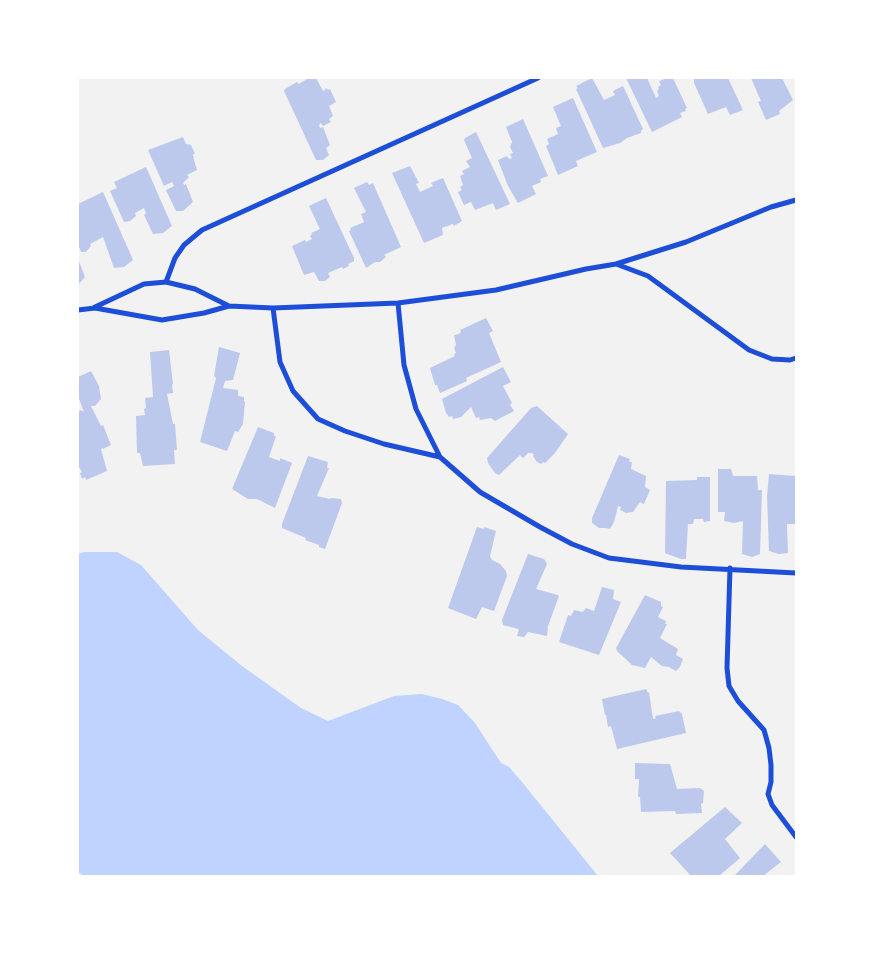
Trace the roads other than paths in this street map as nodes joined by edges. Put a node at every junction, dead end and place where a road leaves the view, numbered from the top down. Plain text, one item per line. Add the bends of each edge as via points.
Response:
1 (538, 78) edge
2 (796, 200) edge
3 (616, 264) junction
4 (166, 282) junction
5 (398, 303) junction
6 (229, 306) junction
7 (94, 308) junction
8 (273, 308) junction
9 (78, 310) edge
10 (796, 358) edge
11 (440, 458) junction
12 (730, 568) junction
13 (796, 573) edge
14 (796, 837) edge

1 - 4 street via 202,230 184,245
2 - 3 street via 771,206 686,242
3 - 5 street via 496,290
3 - 10 street via 648,276 750,350 772,359
4 - 6 street via 196,289
4 - 7 street via 144,284
5 - 8 street
5 - 11 street via 408,383 416,409
6 - 7 street via 162,320
6 - 8 street
7 - 9 street
8 - 11 street via 280,362 293,391 318,419 345,432
11 - 12 street via 480,492 564,540 609,558 681,567
12 - 13 street
12 - 14 street via 729,686 764,730 771,765 768,794 772,806

